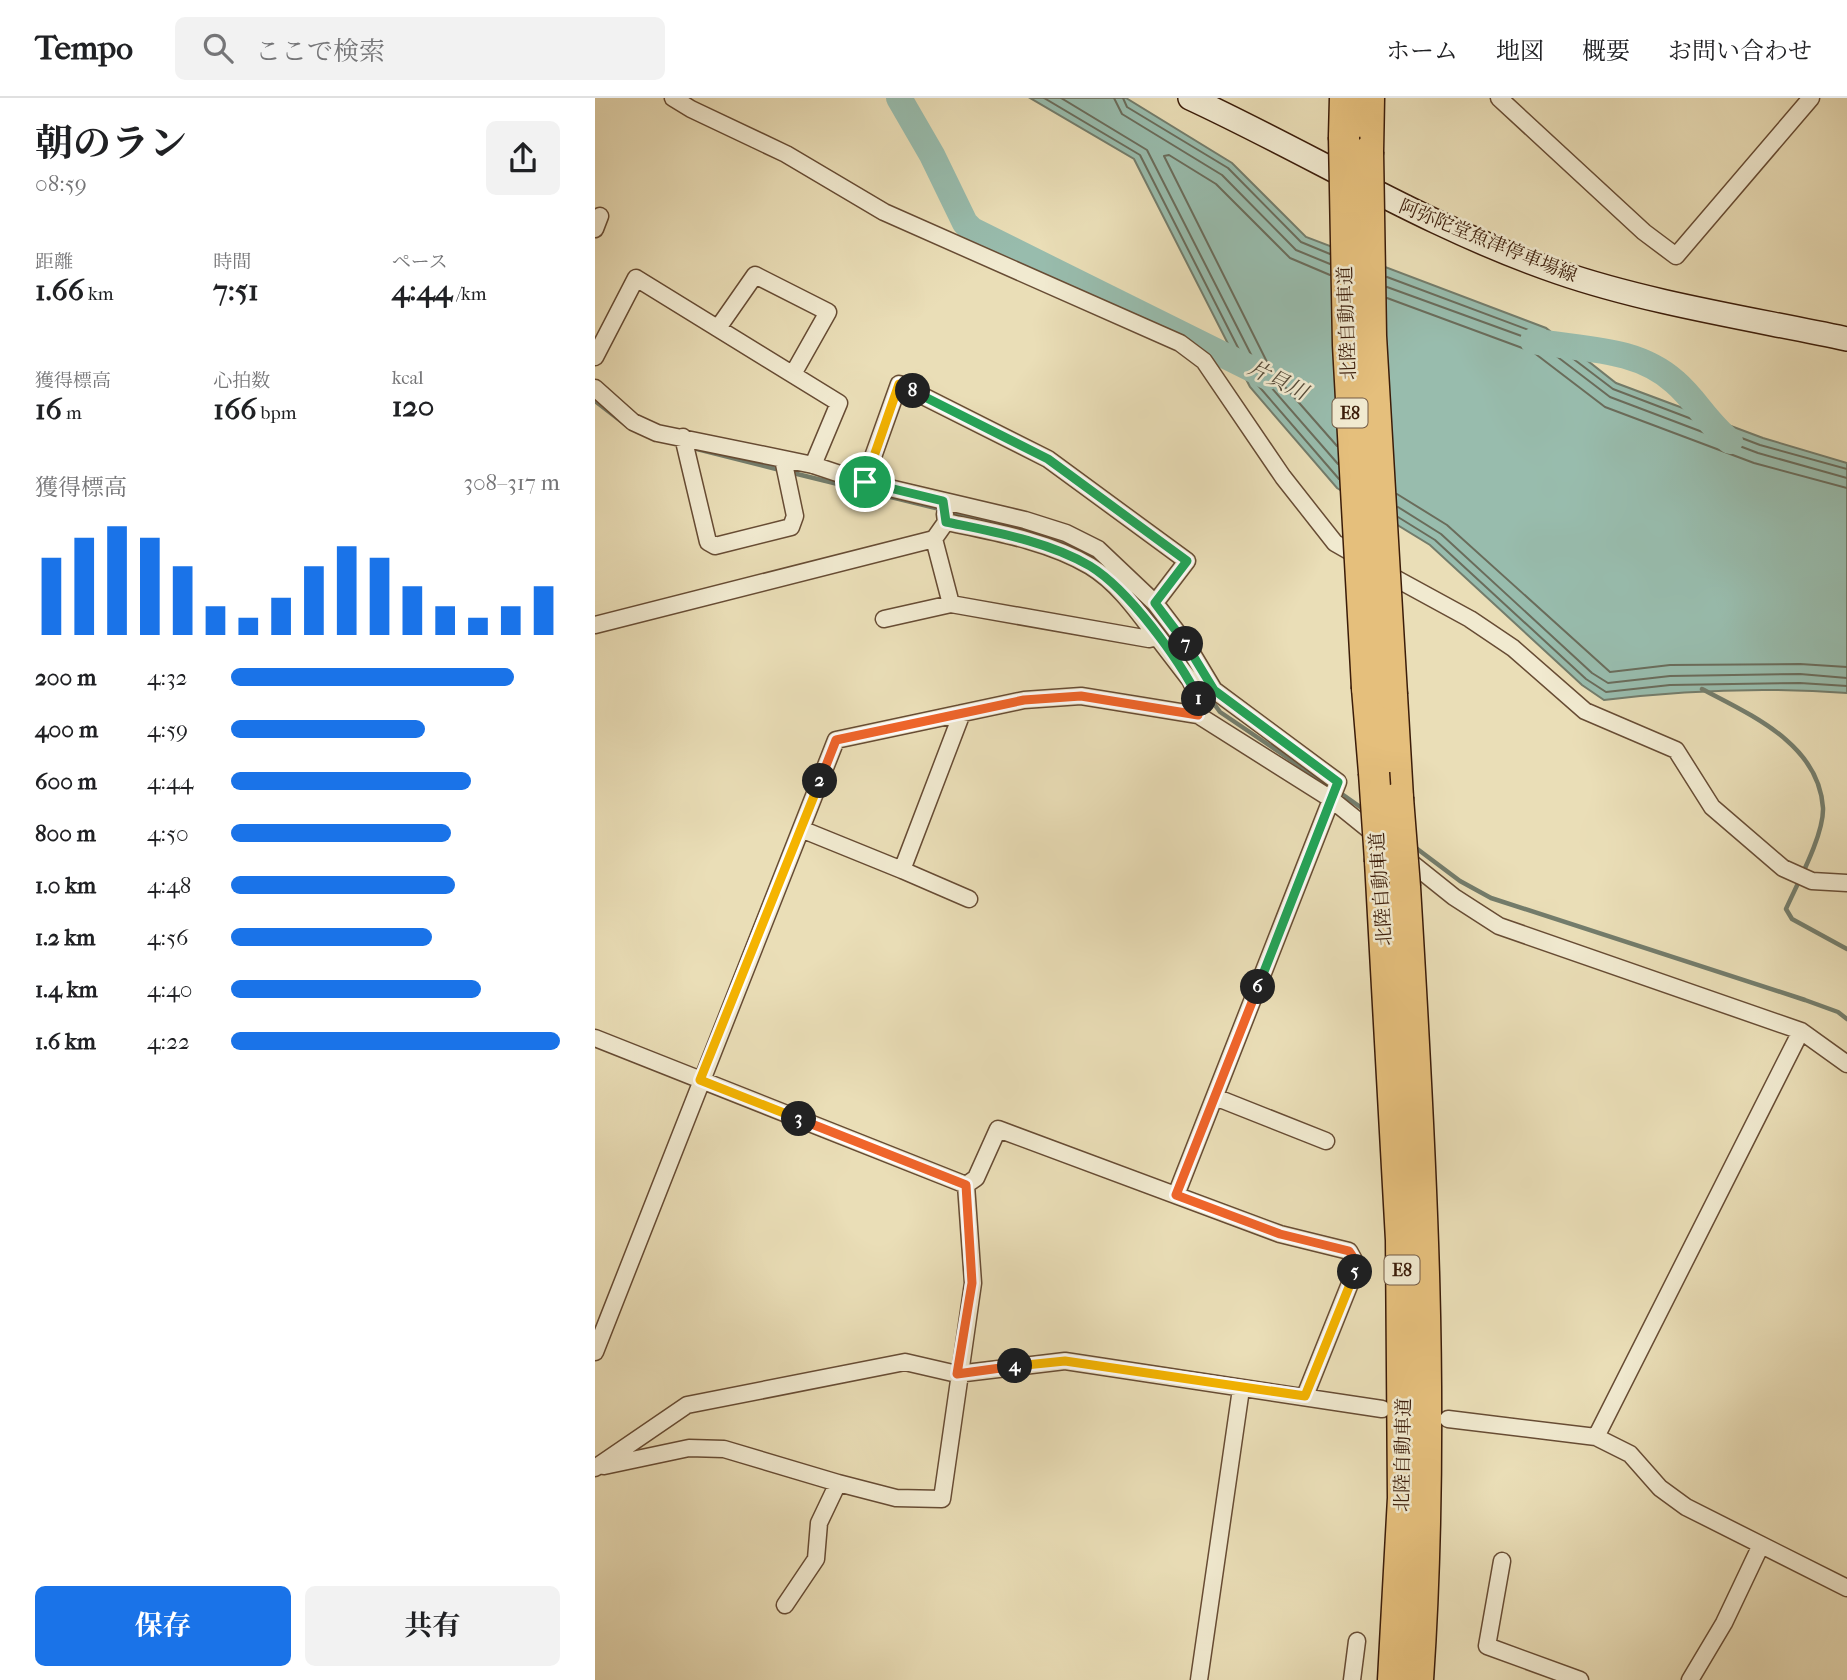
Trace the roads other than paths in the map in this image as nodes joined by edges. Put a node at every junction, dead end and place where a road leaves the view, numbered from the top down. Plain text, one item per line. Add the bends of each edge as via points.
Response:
1 (673, 98) edge
2 (1345, 98) edge
3 (1369, 98) edge
4 (1499, 98) edge
5 (1811, 98) edge
6 (1205, 101) edge
7 (1356, 145) junction
8 (718, 328) junction
9 (1847, 338) edge
10 (595, 357) edge
11 (793, 374) junction
12 (595, 388) edge
13 (683, 437) junction
14 (783, 458) junction
15 (813, 465) junction
16 (865, 482) junction
17 (943, 501) junction
18 (946, 522) junction
19 (934, 539) junction
20 (1155, 603) junction
21 (951, 604) junction
22 (884, 619) dead end
23 (595, 625) edge
24 (1157, 637) junction
25 (1214, 690) junction
26 (1380, 692) junction
27 (1200, 709) junction
28 (962, 713) junction
29 (1331, 799) junction
30 (801, 829) junction
31 (902, 870) junction
32 (1847, 883) edge
33 (969, 899) dead end
34 (1801, 1031) junction
35 (595, 1038) edge
36 (1847, 1065) edge
37 (700, 1080) junction
38 (1215, 1097) junction
39 (1326, 1141) dead end
40 (966, 1185) junction
41 (1176, 1195) junction
42 (595, 1352) edge
43 (957, 1374) junction
44 (1241, 1389) junction
45 (1305, 1396) junction
46 (1382, 1409) dead end
47 (1448, 1419) dead end
48 (1596, 1437) junction
49 (595, 1468) edge
50 (838, 1483) junction
51 (1761, 1545) junction
52 (1501, 1561) dead end
53 (1847, 1588) edge
54 (785, 1605) dead end
55 (1357, 1641) dead end
56 (1199, 1680) edge
57 (1352, 1680) edge
58 (1393, 1680) edge
59 (1418, 1680) edge
60 (1580, 1680) edge
61 (1690, 1680) edge

1 - 32 street via 786,154 884,212 1180,343 1204,361 1283,477 1335,543 1470,619 1513,648 1585,711 1677,750 1712,807 1783,867 1812,881
2 - 7 highway, 北陸自動車道 / E8
3 - 7 highway, 北陸自動車道 / E8
4 - 5 street via 1676,256
6 - 9 main road, 阿弥陀堂魚津停車場線 via 1392,202 1559,272 1665,300
7 - 26 highway, 北陸自動車道 / E8, bridge via 1371,336
8 - 10 street via 636,278
8 - 11 street
8 - 11 street via 755,275 828,313
11 - 15 street via 839,403
12 - 13 street via 633,422 657,433
13 - 14 street
13 - 14 street via 708,542 715,546 791,527 795,516
14 - 15 street
15 - 16 street
16 - 17 street
16 - 20 street via 899,384 1048,459 1187,561
17 - 18 street
17 - 20 street via 1066,533 1098,549
18 - 19 street
18 - 24 street via 1058,550 1092,567 1128,599
19 - 21 street
19 - 23 street
20 - 25 street
21 - 22 street
21 - 24 street
24 - 27 street via 1190,680
25 - 27 street
25 - 29 street via 1338,782
26 - 58 highway, 北陸自動車道 / E8, bridge via 1374,773 1402,1267 1403,1498
26 - 59 highway, 北陸自動車道 / E8, bridge via 1398,798 1425,1230 1427,1497
27 - 28 street via 1081,696 1024,700
27 - 29 street
28 - 30 street via 836,740
28 - 31 street
29 - 34 street via 1454,897 1499,926
29 - 38 street
30 - 31 street
30 - 37 street
31 - 33 street
34 - 36 street
34 - 48 street
35 - 37 street
37 - 40 street
37 - 42 street
38 - 39 street
38 - 41 street
40 - 41 street via 976,1178 998,1129
40 - 43 street via 972,1283
41 - 45 street via 1280,1234 1349,1251 1355,1271
43 - 44 street via 1065,1361
43 - 49 street via 905,1362 687,1405
43 - 50 street via 942,1499 896,1498
44 - 45 street
44 - 56 street
45 - 46 street
47 - 48 street
48 - 51 street via 1630,1454 1660,1488 1686,1507
49 - 50 street via 689,1448 724,1449
50 - 54 street via 819,1523 816,1559
51 - 53 street
51 - 61 street via 1724,1623
52 - 60 street via 1487,1646
55 - 57 street

